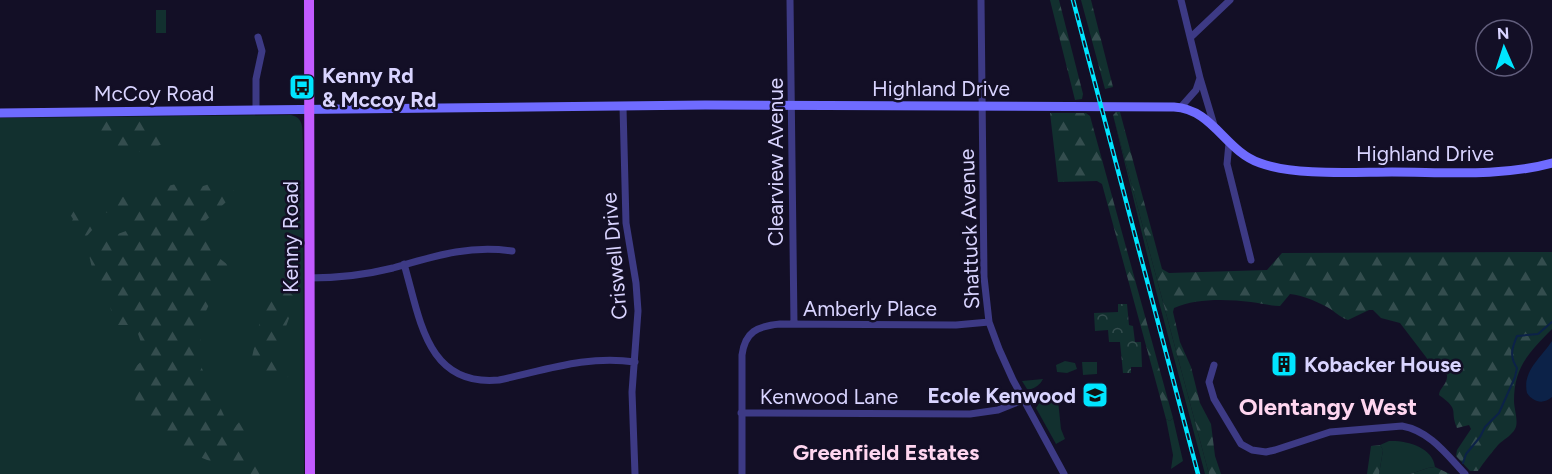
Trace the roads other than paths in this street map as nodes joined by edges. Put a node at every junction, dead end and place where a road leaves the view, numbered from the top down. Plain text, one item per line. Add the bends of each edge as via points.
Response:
1 (309, 0) edge
2 (790, 0) edge
3 (981, 0) edge
4 (1181, 0) edge
5 (1230, 0) edge
6 (258, 37) dead end
7 (1191, 37) junction
8 (1200, 78) junction
9 (791, 106) junction
10 (623, 107) junction
11 (982, 107) junction
12 (1180, 108) junction
13 (256, 110) junction
14 (309, 110) junction
15 (0, 113) edge
16 (1214, 125) junction
17 (1229, 143) junction
18 (1552, 163) edge
19 (512, 251) dead end
20 (1251, 260) dead end
21 (404, 264) junction
22 (309, 278) junction
23 (989, 322) junction
24 (794, 324) junction
25 (635, 362) junction
26 (1214, 365) dead end
27 (1023, 400) junction
28 (741, 412) junction
29 (310, 474) edge
30 (635, 474) edge
31 (741, 474) edge
32 (1064, 474) edge
33 (1465, 474) edge

1 - 14 main road, Kenny Road
2 - 9 street, Clearview Avenue
3 - 11 street, Shattuck Avenue
4 - 7 street
5 - 7 street
6 - 13 street via 262,51 256,79
7 - 8 street
8 - 12 street via 1196,90
8 - 16 street
9 - 10 street, Highland Drive
9 - 11 street, Highland Drive
9 - 24 street, Clearview Avenue
10 - 14 street, Highland Drive
10 - 25 street, Criswell Drive via 626,223 638,311
11 - 12 street, Highland Drive
11 - 23 street, Shattuck Avenue via 984,287
12 - 16 street, Highland Drive via 1198,113
13 - 14 street, McCoy Road
13 - 15 street, McCoy Road
14 - 22 main road, Kenny Road
16 - 17 street, Highland Drive
17 - 18 street, Highland Drive via 1259,163 1299,170 1489,171
17 - 20 street via 1227,164
19 - 21 street via 459,251
21 - 22 street via 341,277
21 - 25 street via 432,350 453,372 467,379 499,380 589,360
22 - 29 main road, Kenny Road
23 - 24 street, Amberly Place
23 - 27 street, Shattuck Avenue
24 - 28 street, Amberly Place via 765,326 752,333 743,345
25 - 30 street, Criswell Drive
26 - 33 street via 1209,382 1214,399 1235,436 1249,449 1266,452 1330,432 1402,426 1431,438
27 - 28 street, Kenwood Lane via 998,410 970,414
27 - 32 street, Shattuck Avenue
28 - 31 street

